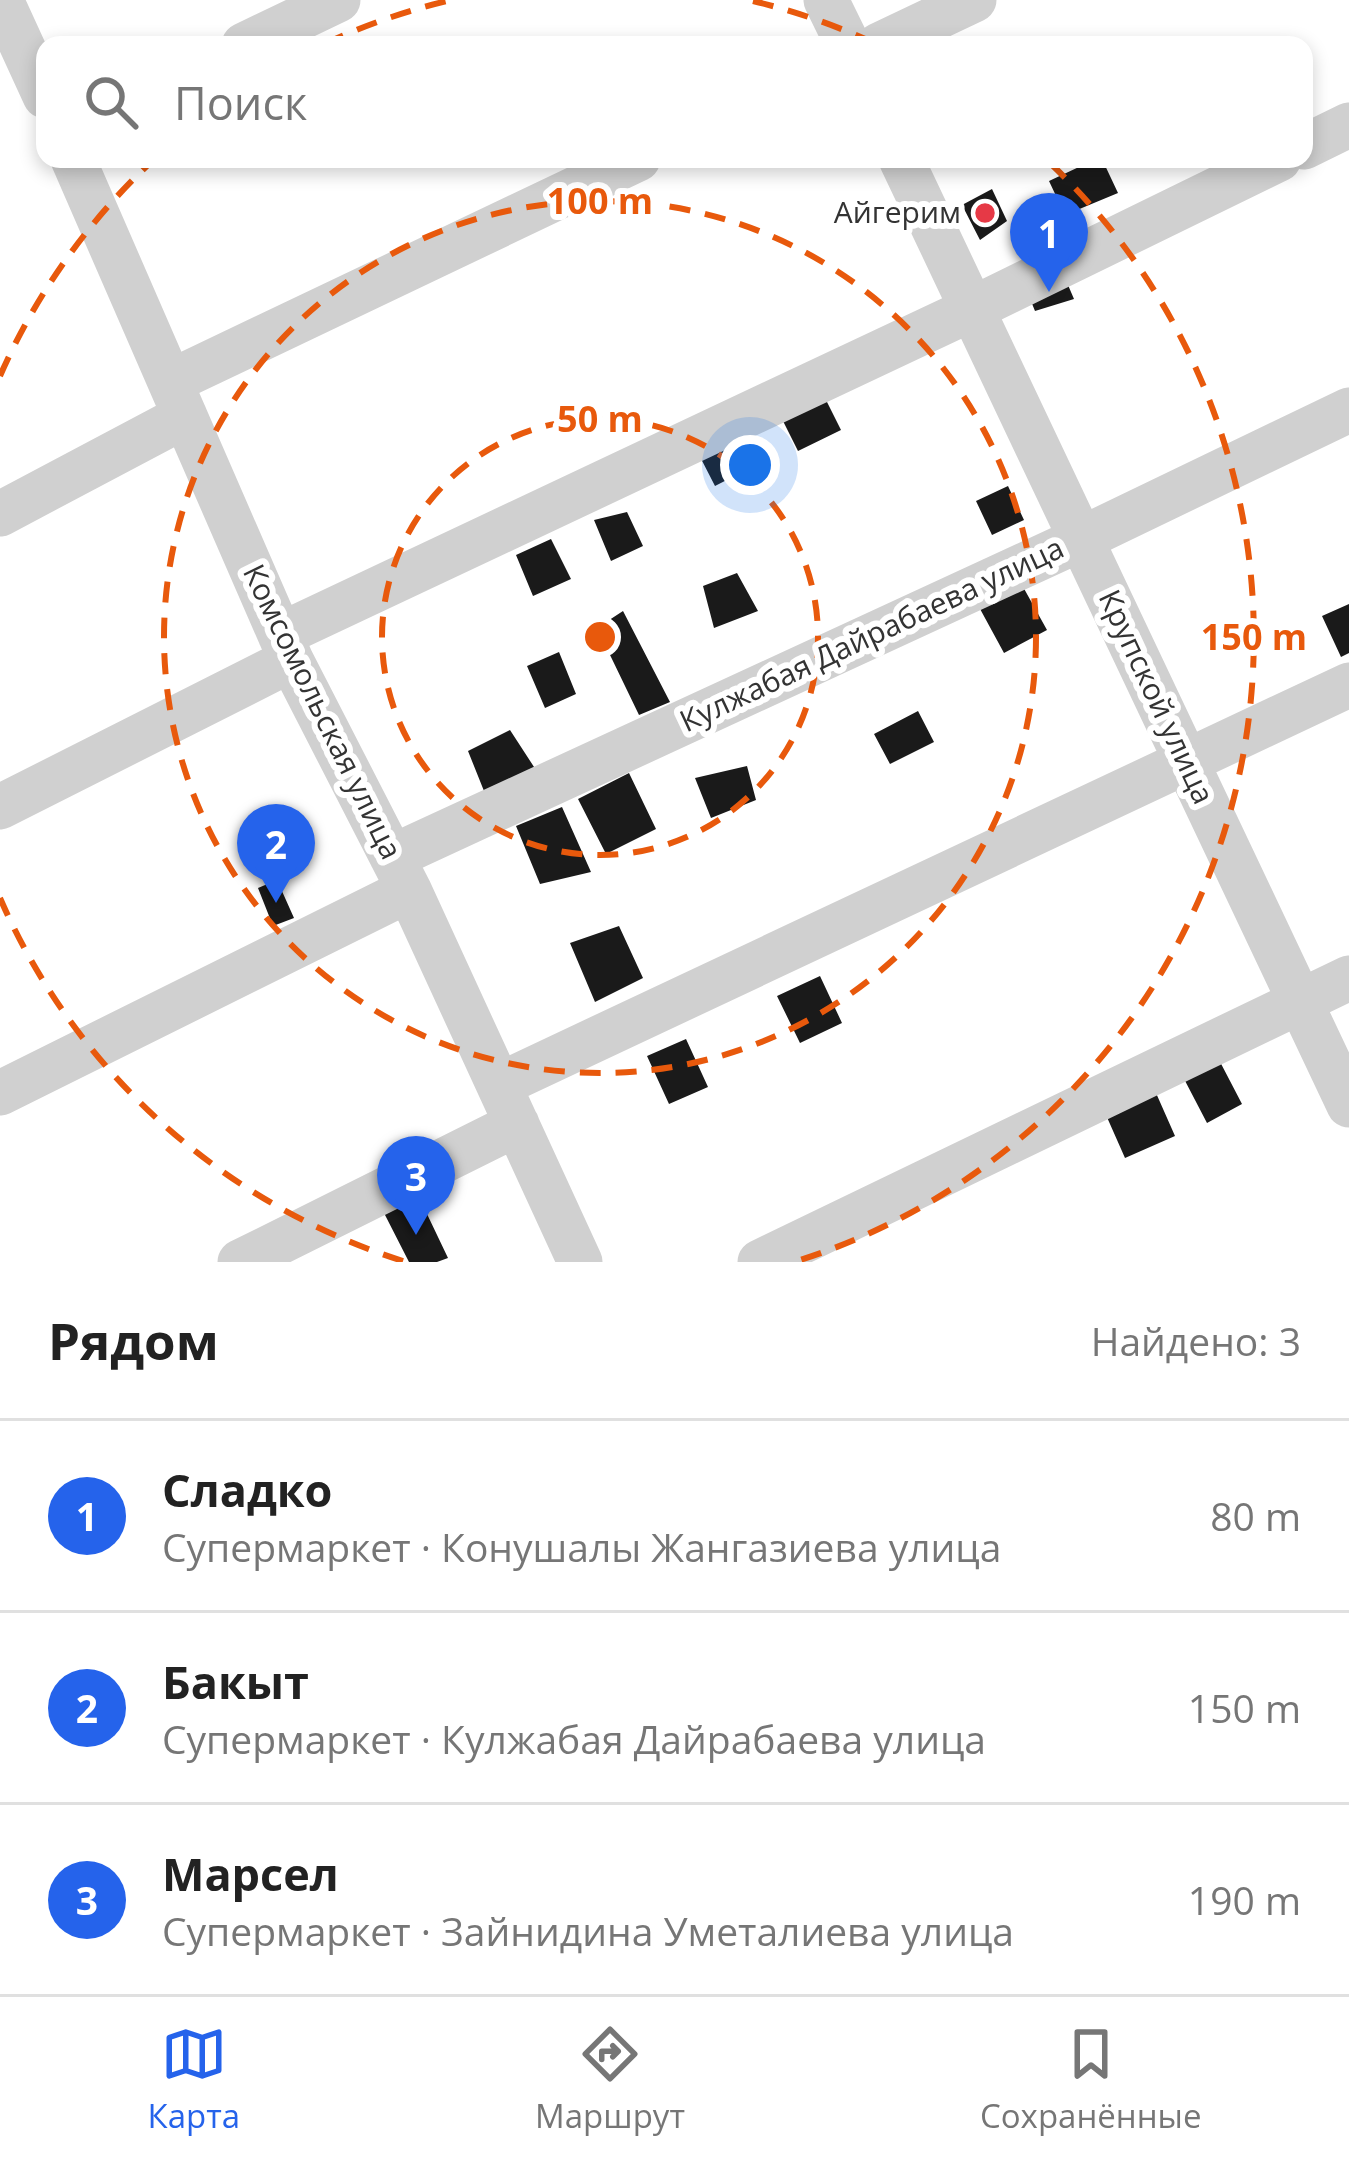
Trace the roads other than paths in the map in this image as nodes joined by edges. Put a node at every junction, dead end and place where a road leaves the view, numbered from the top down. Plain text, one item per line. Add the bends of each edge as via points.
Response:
1 (1, 0) edge
2 (338, 0) edge
3 (826, 0) edge
4 (974, 0) edge
5 (263, 36) edge
6 (844, 36) edge
7 (898, 36) edge
8 (36, 76) edge
9 (1349, 124) edge
10 (1313, 142) edge
11 (77, 168) edge
12 (621, 168) edge
13 (906, 168) edge
14 (1261, 168) edge
15 (972, 309) junction
16 (178, 399) junction
17 (1349, 410) edge
18 (0, 514) edge
19 (1081, 539) junction
20 (286, 648) junction
21 (1349, 685) edge
22 (1186, 762) junction
23 (0, 807) edge
24 (401, 873) junction
25 (1349, 978) edge
26 (1300, 1002) junction
27 (0, 1094) edge
28 (508, 1105) junction
29 (1349, 1105) edge
30 (240, 1262) edge
31 (580, 1262) edge
32 (760, 1262) edge

1 - 8 street
2 - 5 street
3 - 6 street
4 - 7 street
9 - 10 street
11 - 16 street, Комсомольская улица
12 - 16 street
13 - 15 street, Крупской улица
14 - 15 street
15 - 19 street, Крупской улица
15 - 20 street
16 - 18 street
16 - 20 street, Комсомольская улица
17 - 19 street, Кулжабая Дайрабаева улица
19 - 22 street, Крупской улица
19 - 24 street, Кулжабая Дайрабаева улица
20 - 23 street
20 - 24 street, Комсомольская улица
21 - 22 street
22 - 26 street, Крупской улица
22 - 28 street
24 - 27 street, Кулжабая Дайрабаева улица
24 - 28 street, Комсомольская улица
25 - 26 street
26 - 29 street, Крупской улица
26 - 32 street
28 - 30 street
28 - 31 street, Комсомольская улица

